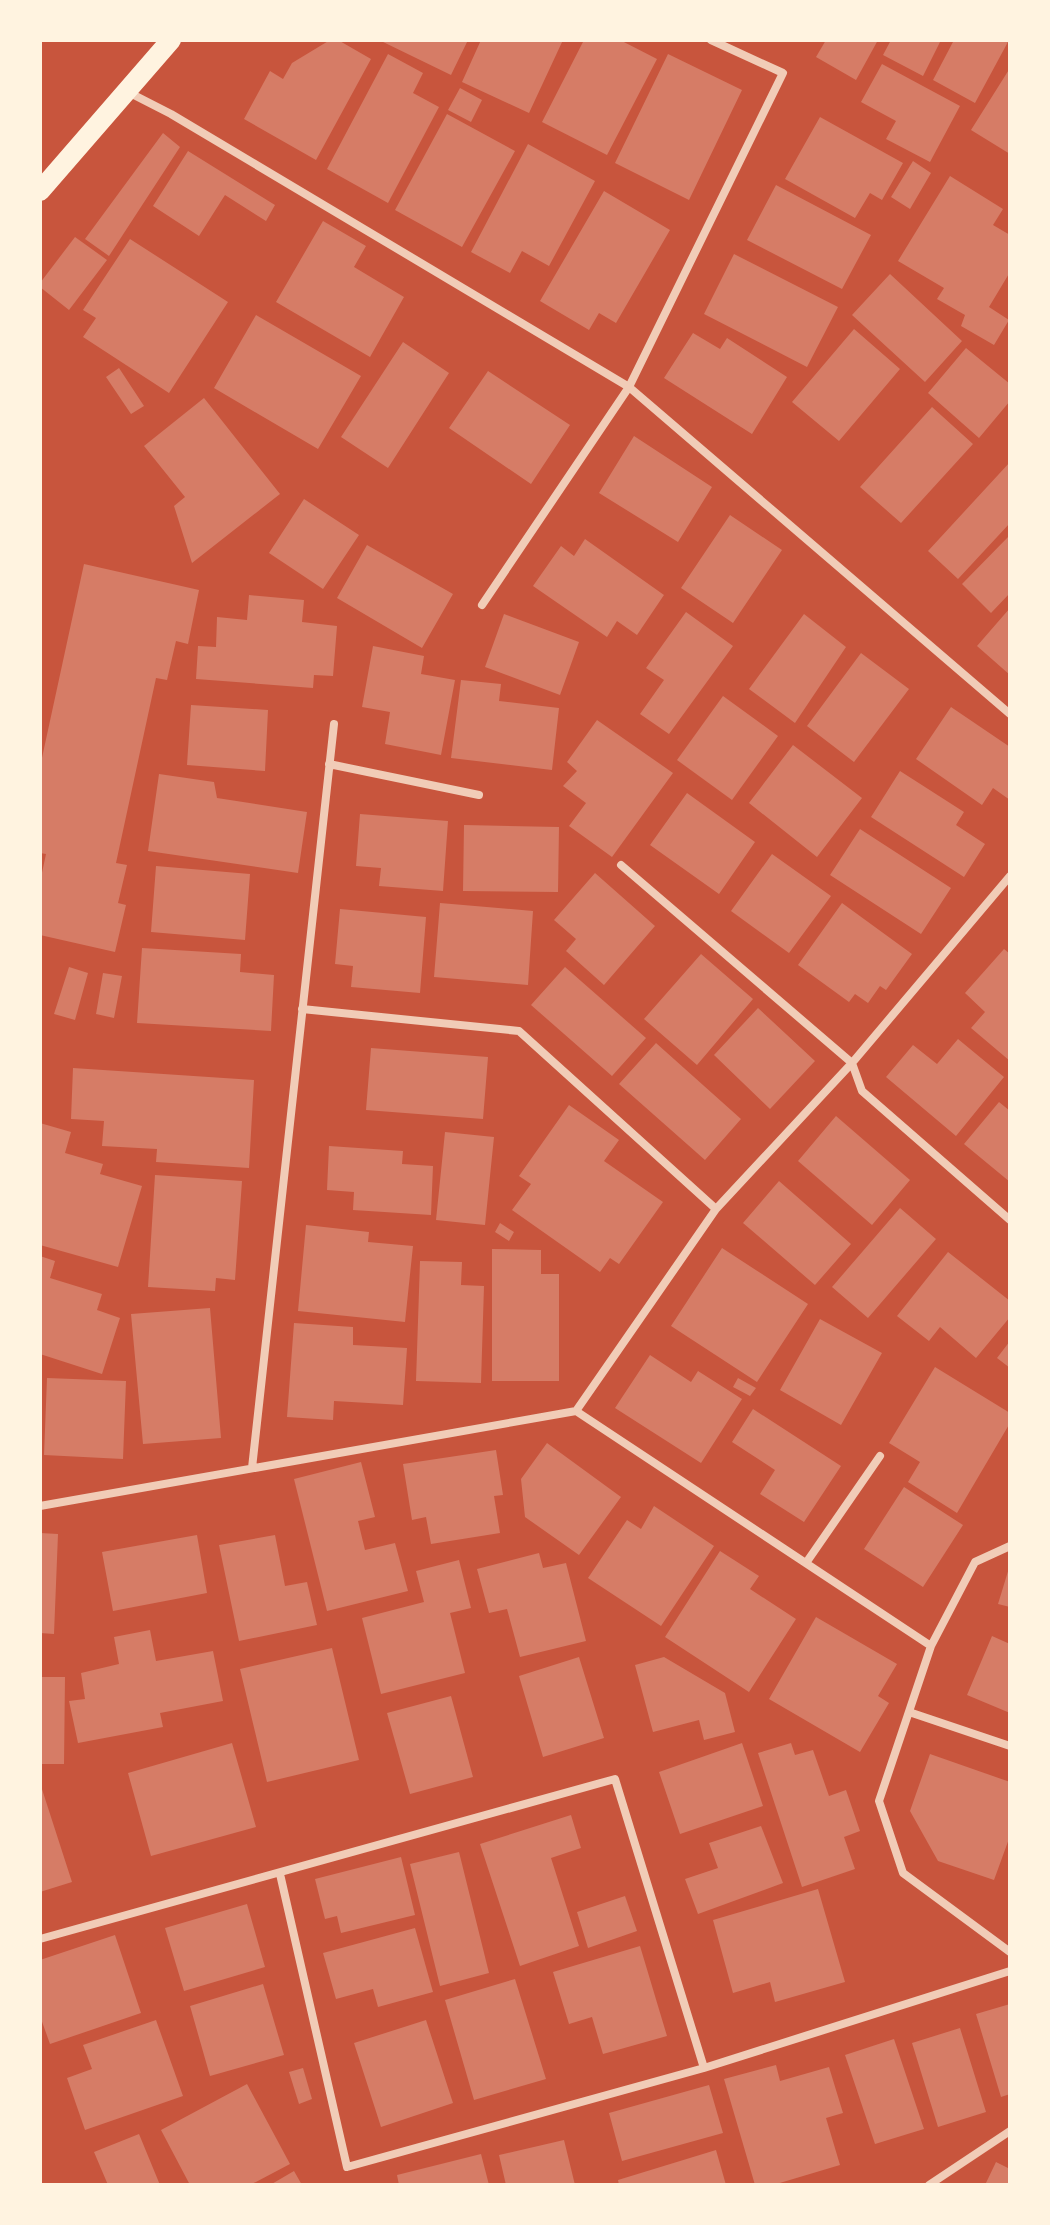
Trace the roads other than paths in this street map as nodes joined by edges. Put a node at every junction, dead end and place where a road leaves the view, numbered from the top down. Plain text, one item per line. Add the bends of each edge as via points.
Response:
1 (171, 40) edge
2 (711, 40) edge
3 (127, 91) junction
4 (40, 191) edge
5 (629, 387) junction
6 (482, 605) dead end
7 (1010, 714) edge
8 (334, 724) dead end
9 (329, 764) junction
10 (479, 795) dead end
11 (621, 865) dead end
12 (1010, 876) edge
13 (302, 1009) junction
14 (852, 1063) junction
15 (716, 1209) junction
16 (1010, 1220) edge
17 (576, 1411) junction
18 (880, 1456) dead end
19 (252, 1468) junction
20 (40, 1506) edge
21 (1010, 1546) edge
22 (806, 1563) junction
23 (931, 1646) junction
24 (909, 1712) junction
25 (1010, 1746) edge
26 (280, 1874) junction
27 (40, 1939) edge
28 (1010, 1952) edge
29 (1010, 1971) edge
30 (704, 2068) junction
31 (1010, 2131) edge
32 (929, 2185) edge

1 - 3 main road
2 - 5 street via 783,73
3 - 4 main road
3 - 5 street
5 - 6 street
5 - 7 street
8 - 9 street
9 - 10 street
9 - 13 street
11 - 14 street
12 - 14 street
13 - 15 street via 519,1031
13 - 19 street
14 - 15 street
14 - 16 street via 862,1091
15 - 17 street
17 - 19 street
17 - 22 street
18 - 22 street
19 - 20 street
21 - 23 street via 975,1562
22 - 23 street
23 - 24 street
24 - 25 street
24 - 28 street via 879,1801 903,1873
26 - 27 street
26 - 30 street via 615,1779
26 - 30 street via 347,2167
29 - 30 street
31 - 32 street

